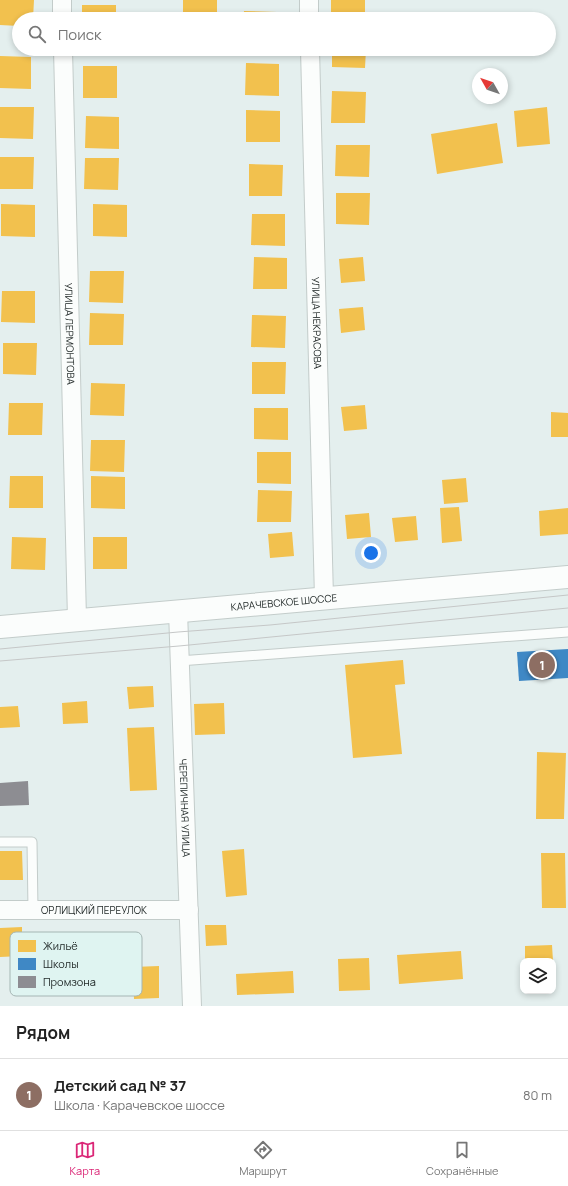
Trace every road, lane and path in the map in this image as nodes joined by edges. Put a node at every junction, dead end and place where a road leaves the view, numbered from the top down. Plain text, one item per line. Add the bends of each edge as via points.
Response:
1 (62, 0) edge
2 (309, 0) edge
3 (62, 12) edge
4 (309, 12) edge
5 (63, 56) edge
6 (310, 56) edge
7 (568, 577) edge
8 (324, 598) junction
9 (178, 611) junction
10 (78, 619) junction
11 (0, 626) edge
12 (568, 632) edge
13 (180, 662) junction
14 (0, 842) edge
15 (0, 910) edge
16 (33, 910) junction
17 (189, 910) junction
18 (192, 1006) edge

1 - 3 street
2 - 4 street
5 - 10 street, УЛИЦА ЛЕРМОНТОВА
6 - 8 street, УЛИЦА НЕКРАСОВА
7 - 8 highway, КАРАЧЕВСКОЕ ШОССЕ
8 - 9 highway, КАРАЧЕВСКОЕ ШОССЕ
9 - 10 highway, КАРАЧЕВСКОЕ ШОССЕ
9 - 13 street, ЧЕРЕПИЧНАЯ УЛИЦА
10 - 11 highway, КАРАЧЕВСКОЕ ШОССЕ
12 - 13 lane
13 - 17 street, ЧЕРЕПИЧНАЯ УЛИЦА
14 - 16 lane via 32,842
15 - 16 street, ОРЛИЦКИЙ ПЕРЕУЛОК
16 - 17 street, ОРЛИЦКИЙ ПЕРЕУЛОК
17 - 18 street, ЧЕРЕПИЧНАЯ УЛИЦА

